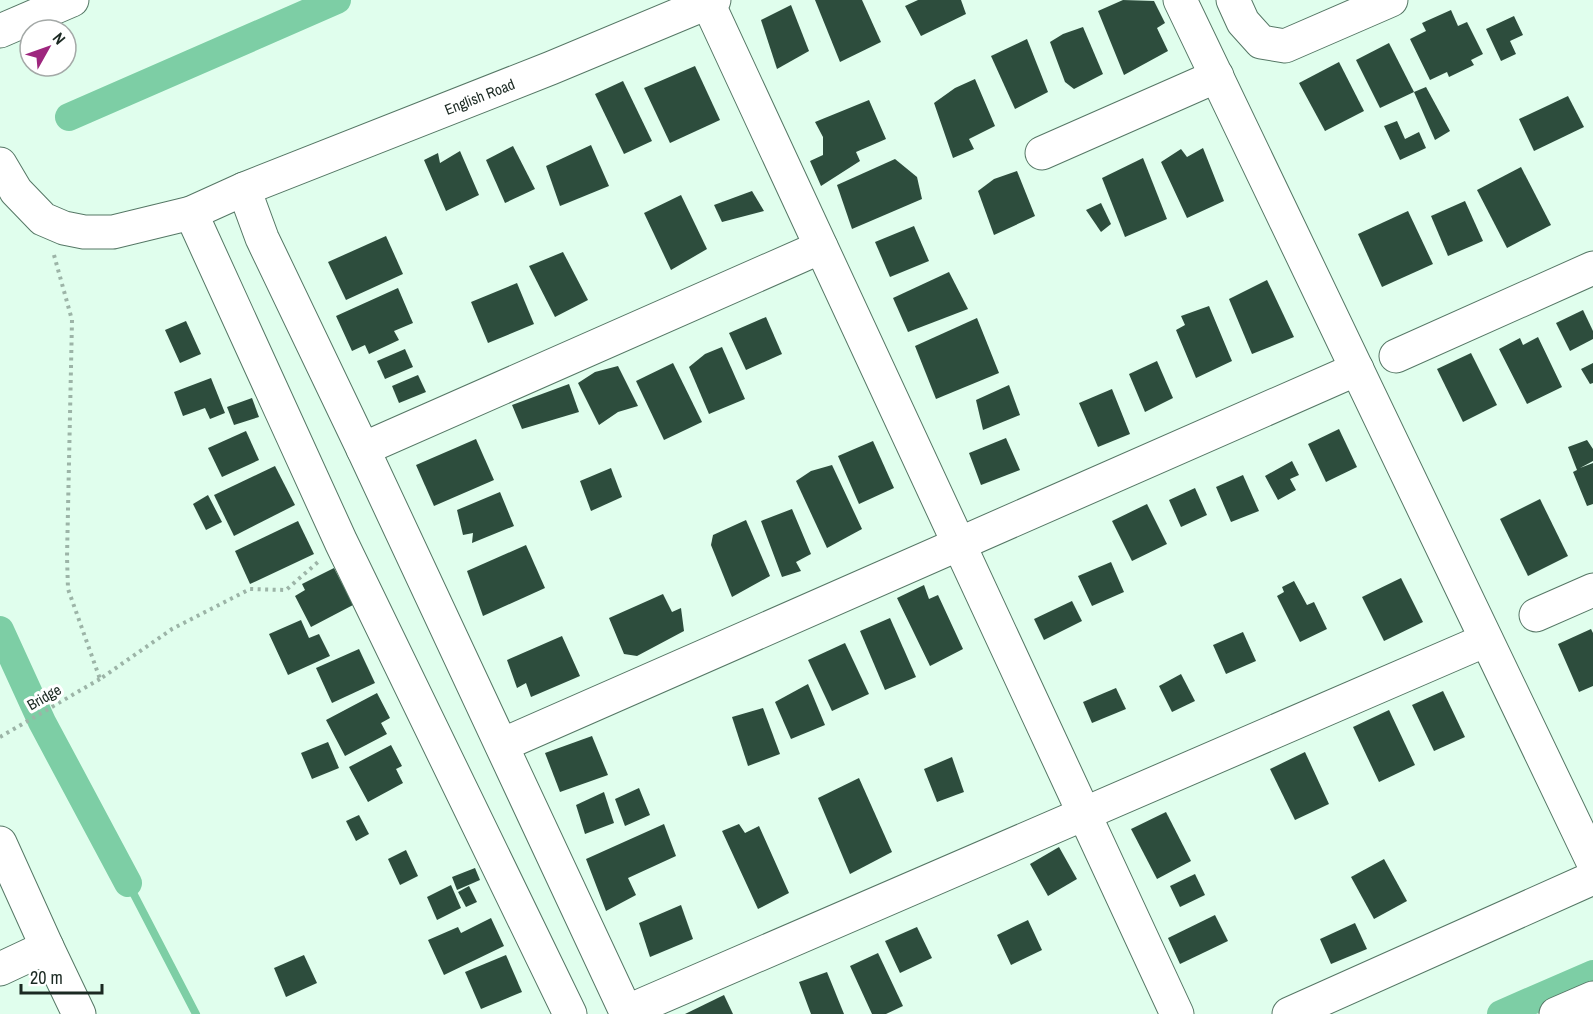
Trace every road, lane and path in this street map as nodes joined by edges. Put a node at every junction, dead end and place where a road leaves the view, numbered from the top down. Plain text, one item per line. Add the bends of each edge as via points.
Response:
1 (72, 0) edge
2 (1180, 0) edge
3 (1233, 0) edge
4 (1391, 0) edge
5 (711, 1) edge
6 (0, 31) edge
7 (1217, 76) junction
8 (1042, 153) dead end
9 (0, 164) edge
10 (244, 189) junction
11 (191, 213) junction
12 (44, 219) junction
13 (821, 247) junction
14 (1593, 268) edge
15 (1396, 356) dead end
16 (1357, 369) junction
17 (363, 449) junction
18 (341, 542) junction
19 (959, 544) junction
20 (1593, 590) edge
21 (1536, 615) dead end
22 (1486, 640) junction
23 (100, 678) junction
24 (0, 737) edge
25 (502, 746) junction
26 (1084, 814) junction
27 (0, 843) edge
28 (1593, 862) edge
29 (1593, 878) edge
30 (47, 947) junction
31 (0, 969) edge
32 (1593, 998) edge
33 (627, 1013) edge
34 (80, 1014) edge
35 (570, 1014) edge
36 (1177, 1014) edge
37 (1289, 1014) edge
38 (1556, 1014) edge

1 - 6 street
2 - 7 street
3 - 4 street via 1243,22 1261,42 1284,46
5 - 10 street, English Road
5 - 13 street
7 - 8 street
7 - 16 street
9 - 12 street via 16,190
10 - 11 street, English Road
10 - 17 street via 262,238
11 - 12 street, English Road via 113,232 64,228
11 - 18 street
12 - 23 path via 72,320 68,589
13 - 17 street
13 - 19 street
14 - 15 street
16 - 19 street
16 - 22 street
17 - 25 street
18 - 23 path, Bridge via 286,590 250,589 172,629
18 - 35 street
19 - 25 street
19 - 26 street
20 - 21 street
22 - 26 street
22 - 28 street
23 - 24 path, Bridge
25 - 33 street
26 - 33 street
26 - 36 street
27 - 30 street
29 - 37 street
30 - 31 street
30 - 34 street
32 - 38 street

